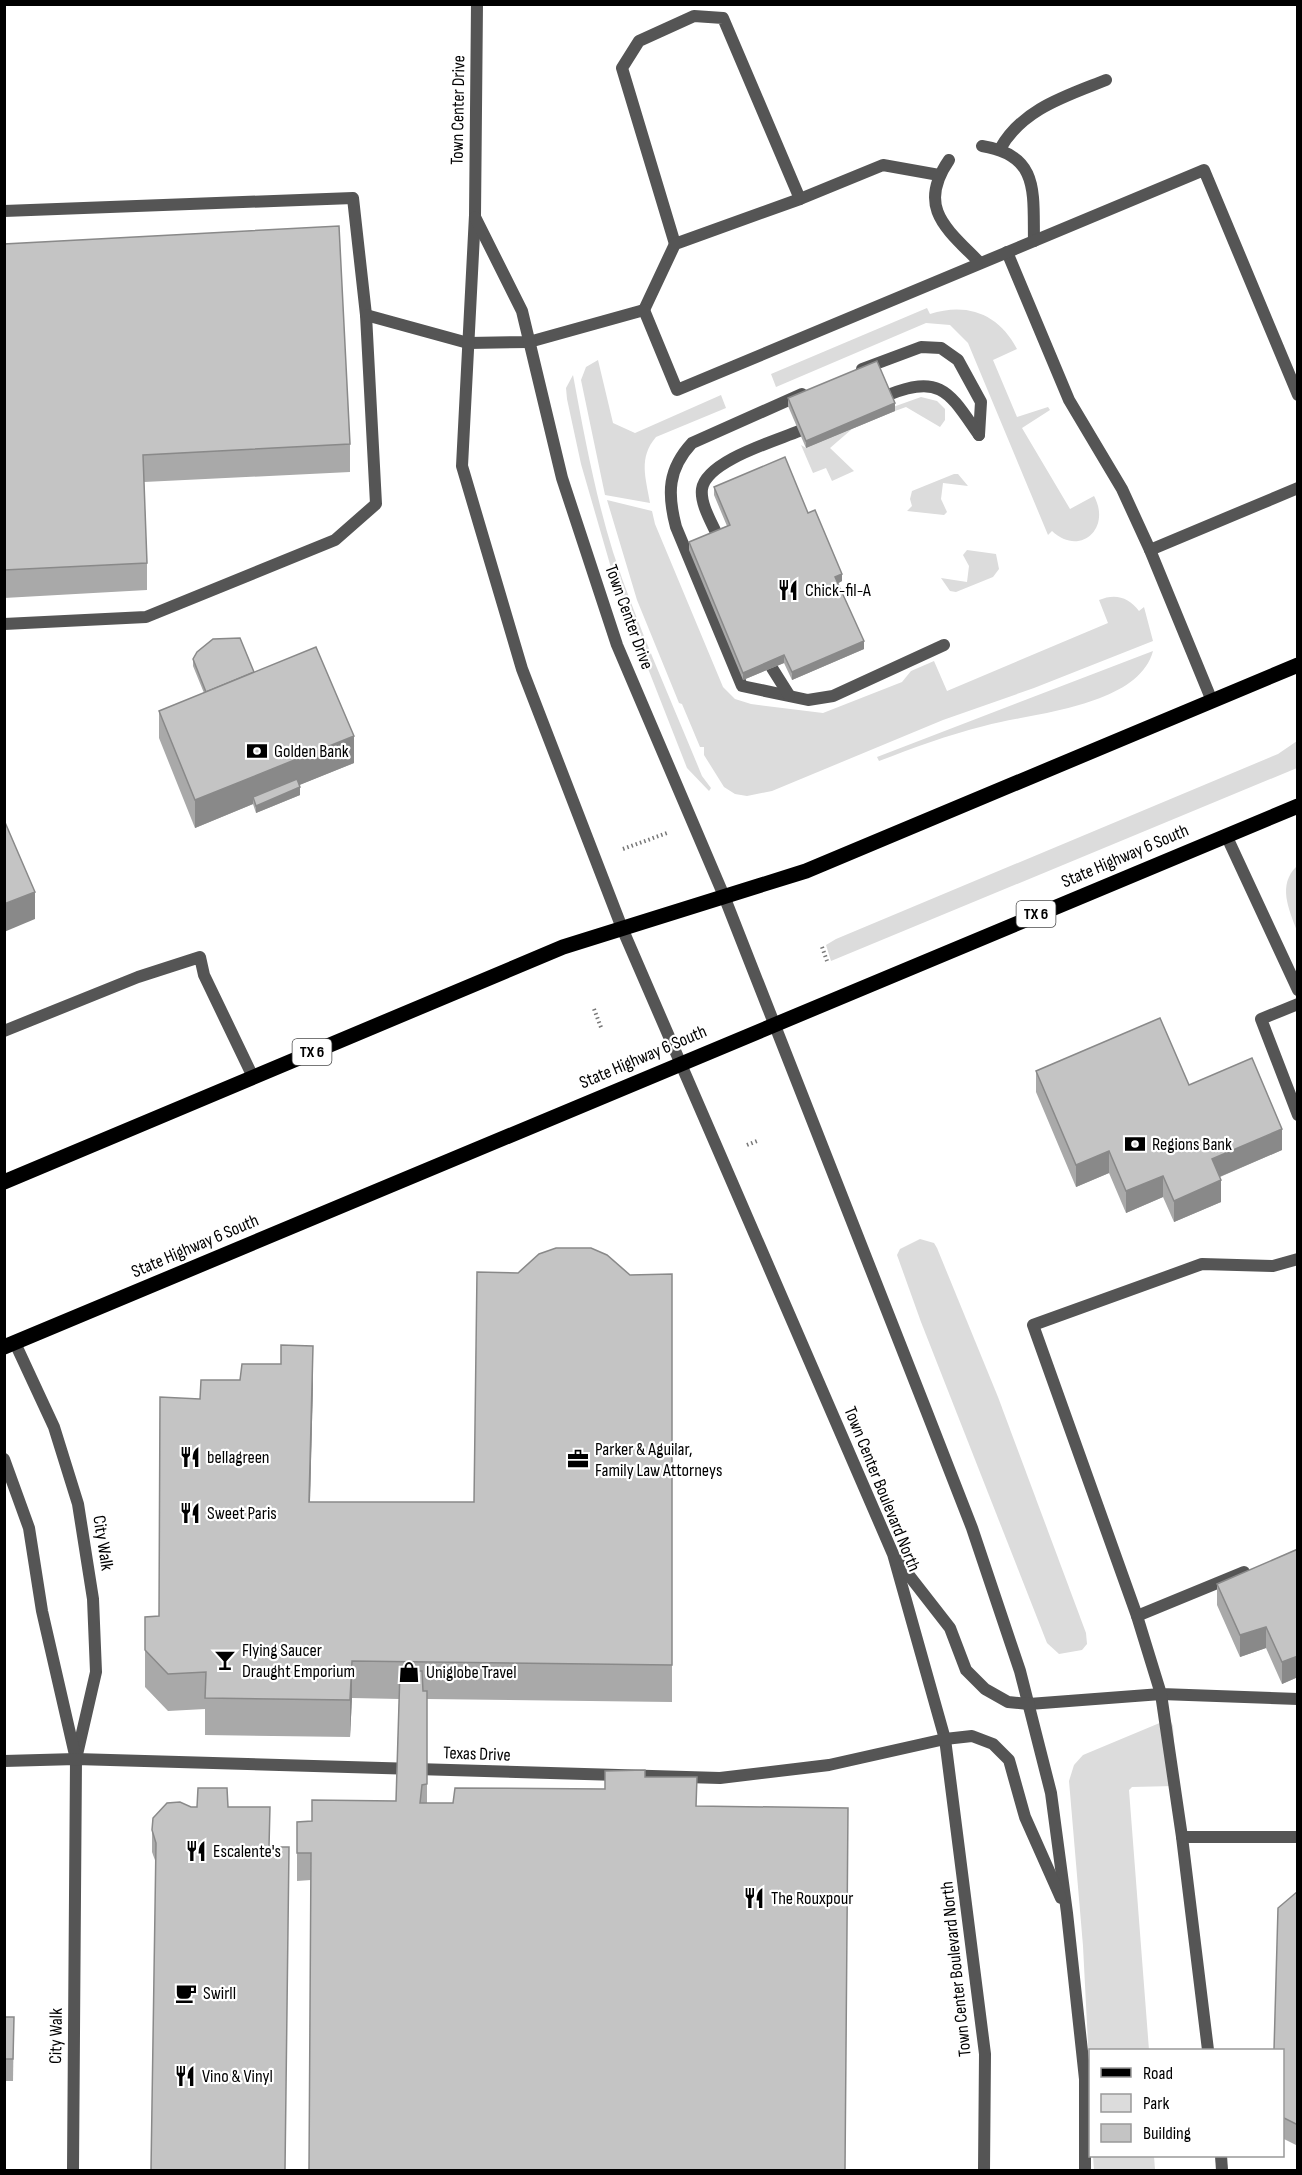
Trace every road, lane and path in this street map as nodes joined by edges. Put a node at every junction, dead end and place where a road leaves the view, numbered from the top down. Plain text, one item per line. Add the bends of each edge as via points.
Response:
1 (477, 4) edge
2 (1106, 80) dead end
3 (982, 146) dead end
4 (1000, 149) junction
5 (949, 160) dead end
6 (939, 175) junction
7 (800, 199) junction
8 (4, 211) edge
9 (475, 215) junction
10 (1034, 241) junction
11 (675, 244) junction
12 (1007, 252) junction
13 (980, 263) junction
14 (644, 310) junction
15 (366, 315) junction
16 (529, 342) junction
17 (468, 343) junction
18 (845, 376) edge
19 (815, 388) edge
20 (888, 395) edge
21 (1298, 395) edge
22 (799, 431) edge
23 (1298, 488) edge
24 (718, 537) edge
25 (1150, 550) junction
26 (4, 624) edge
27 (944, 645) dead end
28 (1298, 665) edge
29 (772, 668) edge
30 (789, 695) junction
31 (1212, 701) junction
32 (1298, 806) edge
33 (667, 833) dead end
34 (1226, 836) junction
35 (623, 849) dead end
36 (724, 896) junction
37 (622, 928) junction
38 (822, 947) dead end
39 (827, 961) dead end
40 (1298, 990) edge
41 (1298, 1004) edge
42 (594, 1009) dead end
43 (774, 1023) junction
44 (602, 1030) dead end
45 (4, 1031) edge
46 (678, 1064) junction
47 (253, 1077) junction
48 (1298, 1115) edge
49 (757, 1141) dead end
50 (747, 1145) dead end
51 (4, 1182) edge
52 (1298, 1259) edge
53 (10, 1345) edge
54 (4, 1459) edge
55 (893, 1554) junction
56 (1255, 1568) edge
57 (1137, 1616) junction
58 (1161, 1694) junction
59 (1298, 1699) edge
60 (1029, 1704) junction
61 (945, 1739) junction
62 (76, 1759) junction
63 (4, 1761) edge
64 (1182, 1837) junction
65 (1298, 1837) edge
66 (1067, 1913) junction
67 (1208, 2049) edge
68 (73, 2170) edge
69 (984, 2170) edge
70 (1085, 2170) edge

1 - 9 street, Town Center Drive
2 - 4 street via 1045,105 1010,131
3 - 4 street
4 - 10 street via 1016,158 1028,172 1033,189
5 - 6 street
6 - 7 street via 883,165
6 - 13 street via 935,209 943,226
7 - 11 street
7 - 11 street via 723,18 694,16 639,41 622,68
8 - 15 street via 353,198
9 - 16 street, Town Center Drive via 522,311
9 - 17 street, Town Center Drive
10 - 12 street
10 - 21 street via 1204,170
11 - 14 street
12 - 13 street
12 - 25 street via 1069,400 1122,489
13 - 14 street via 677,390
14 - 16 street
15 - 17 street
15 - 26 street via 376,504 335,540 146,617
16 - 17 street
16 - 36 street, Town Center Drive via 562,478 617,645
17 - 37 street, Town Center Drive via 462,466 522,669
18 - 20 street via 900,352 941,348 958,360 981,402 980,435 957,401 940,388 918,385
19 - 30 street via 692,442 672,471 671,500 676,527 742,686
22 - 24 street via 718,466 707,476 702,489 704,503
23 - 25 street
25 - 31 street
27 - 30 street via 833,696 808,700
28 - 31 main road, TX 6
29 - 30 street
31 - 36 main road, TX 6 via 806,871
32 - 34 main road, State Highway 6 South / TX 6
33 - 35 path
34 - 40 street
34 - 43 main road, State Highway 6 South / TX 6
36 - 37 main road, TX 6
36 - 43 street, Town Center Drive
37 - 46 street, Town Center Boulevard North
37 - 47 main road, TX 6 via 563,947
38 - 39 path
41 - 48 street via 1261,1019
42 - 44 path
43 - 46 main road, State Highway 6 South / TX 6
43 - 60 street via 972,1528
45 - 47 street via 138,977 200,957 204,975
46 - 53 main road, State Highway 6 South / TX 6
46 - 55 street, Town Center Boulevard North
47 - 51 main road, TX 6
49 - 50 path
52 - 57 street via 1273,1266 1202,1264 1033,1325
53 - 62 street, City Walk via 54,1427 78,1504 93,1599 96,1672
54 - 62 street, City Walk via 29,1528 42,1611
55 - 60 street via 950,1628 966,1670 985,1689 1008,1701
55 - 61 street, Town Center Boulevard North
56 - 57 street
57 - 58 street
58 - 59 street
58 - 60 street
58 - 64 street
60 - 66 street via 1051,1793
61 - 62 street, Texas Drive via 829,1765 720,1778
61 - 66 street, Texas Drive via 972,1736 993,1744 1009,1760 1025,1817
61 - 69 street, Town Center Boulevard North via 985,2054
62 - 63 street, Texas Drive
62 - 68 street, City Walk
64 - 65 street
64 - 67 street
66 - 70 street via 1085,2079

